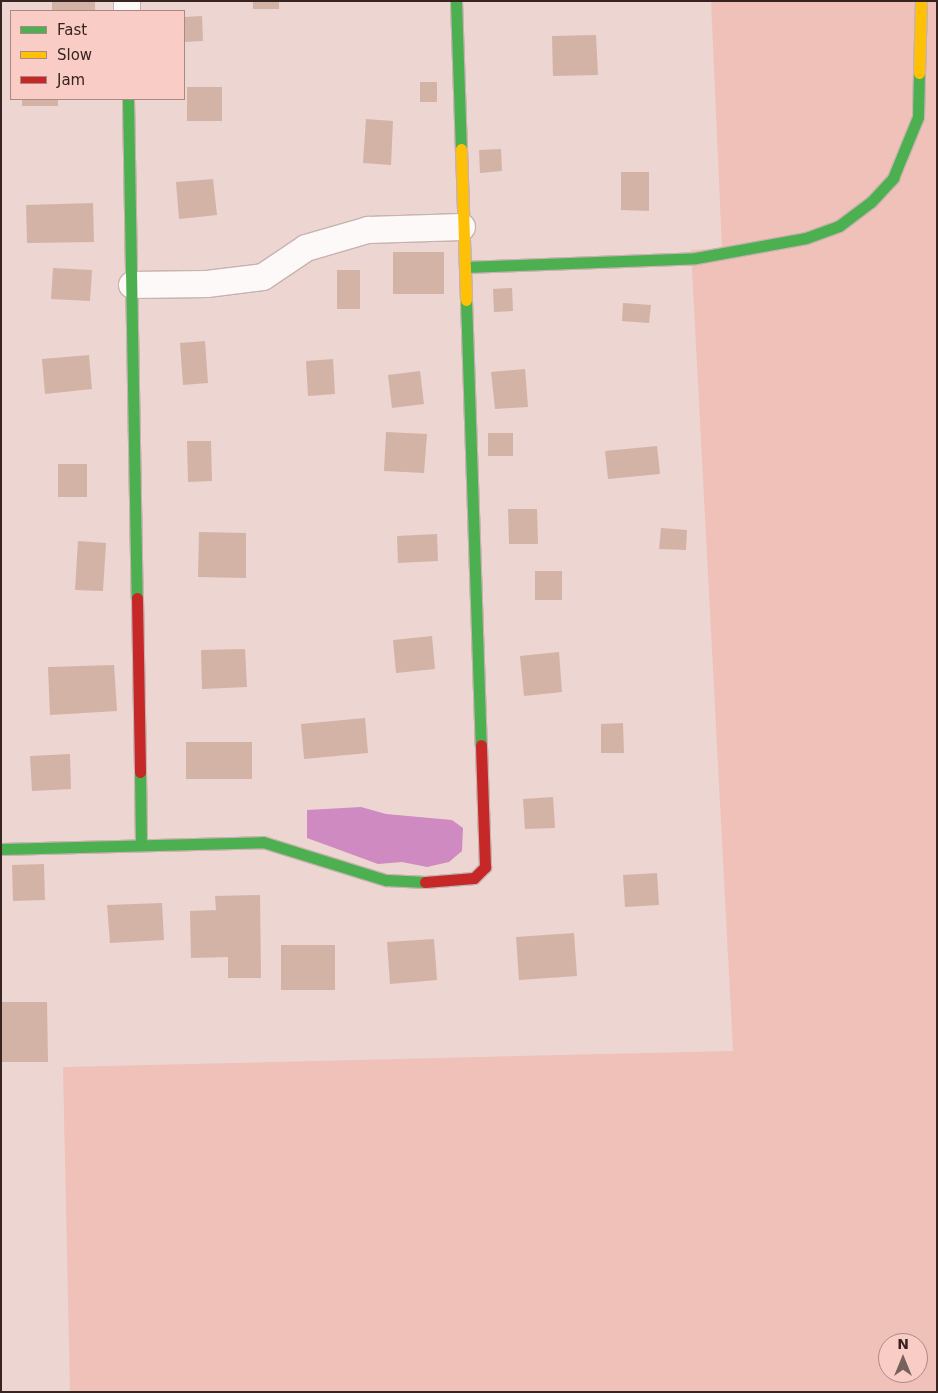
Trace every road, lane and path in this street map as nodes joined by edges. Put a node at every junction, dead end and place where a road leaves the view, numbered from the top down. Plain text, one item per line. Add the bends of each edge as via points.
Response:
1 (456, 1) edge
2 (921, 1) edge
3 (128, 100) edge
4 (462, 227) junction
5 (465, 267) junction
6 (132, 285) junction
7 (141, 845) junction
8 (1, 849) edge

1 - 4 street
2 - 5 street via 918,117 893,178 871,202 839,226 806,238 696,258
3 - 6 street
4 - 5 street
4 - 6 street via 368,230 306,248 263,277 207,284
5 - 7 street via 485,867 474,878 441,883 386,880 263,842
6 - 7 street
7 - 8 street

